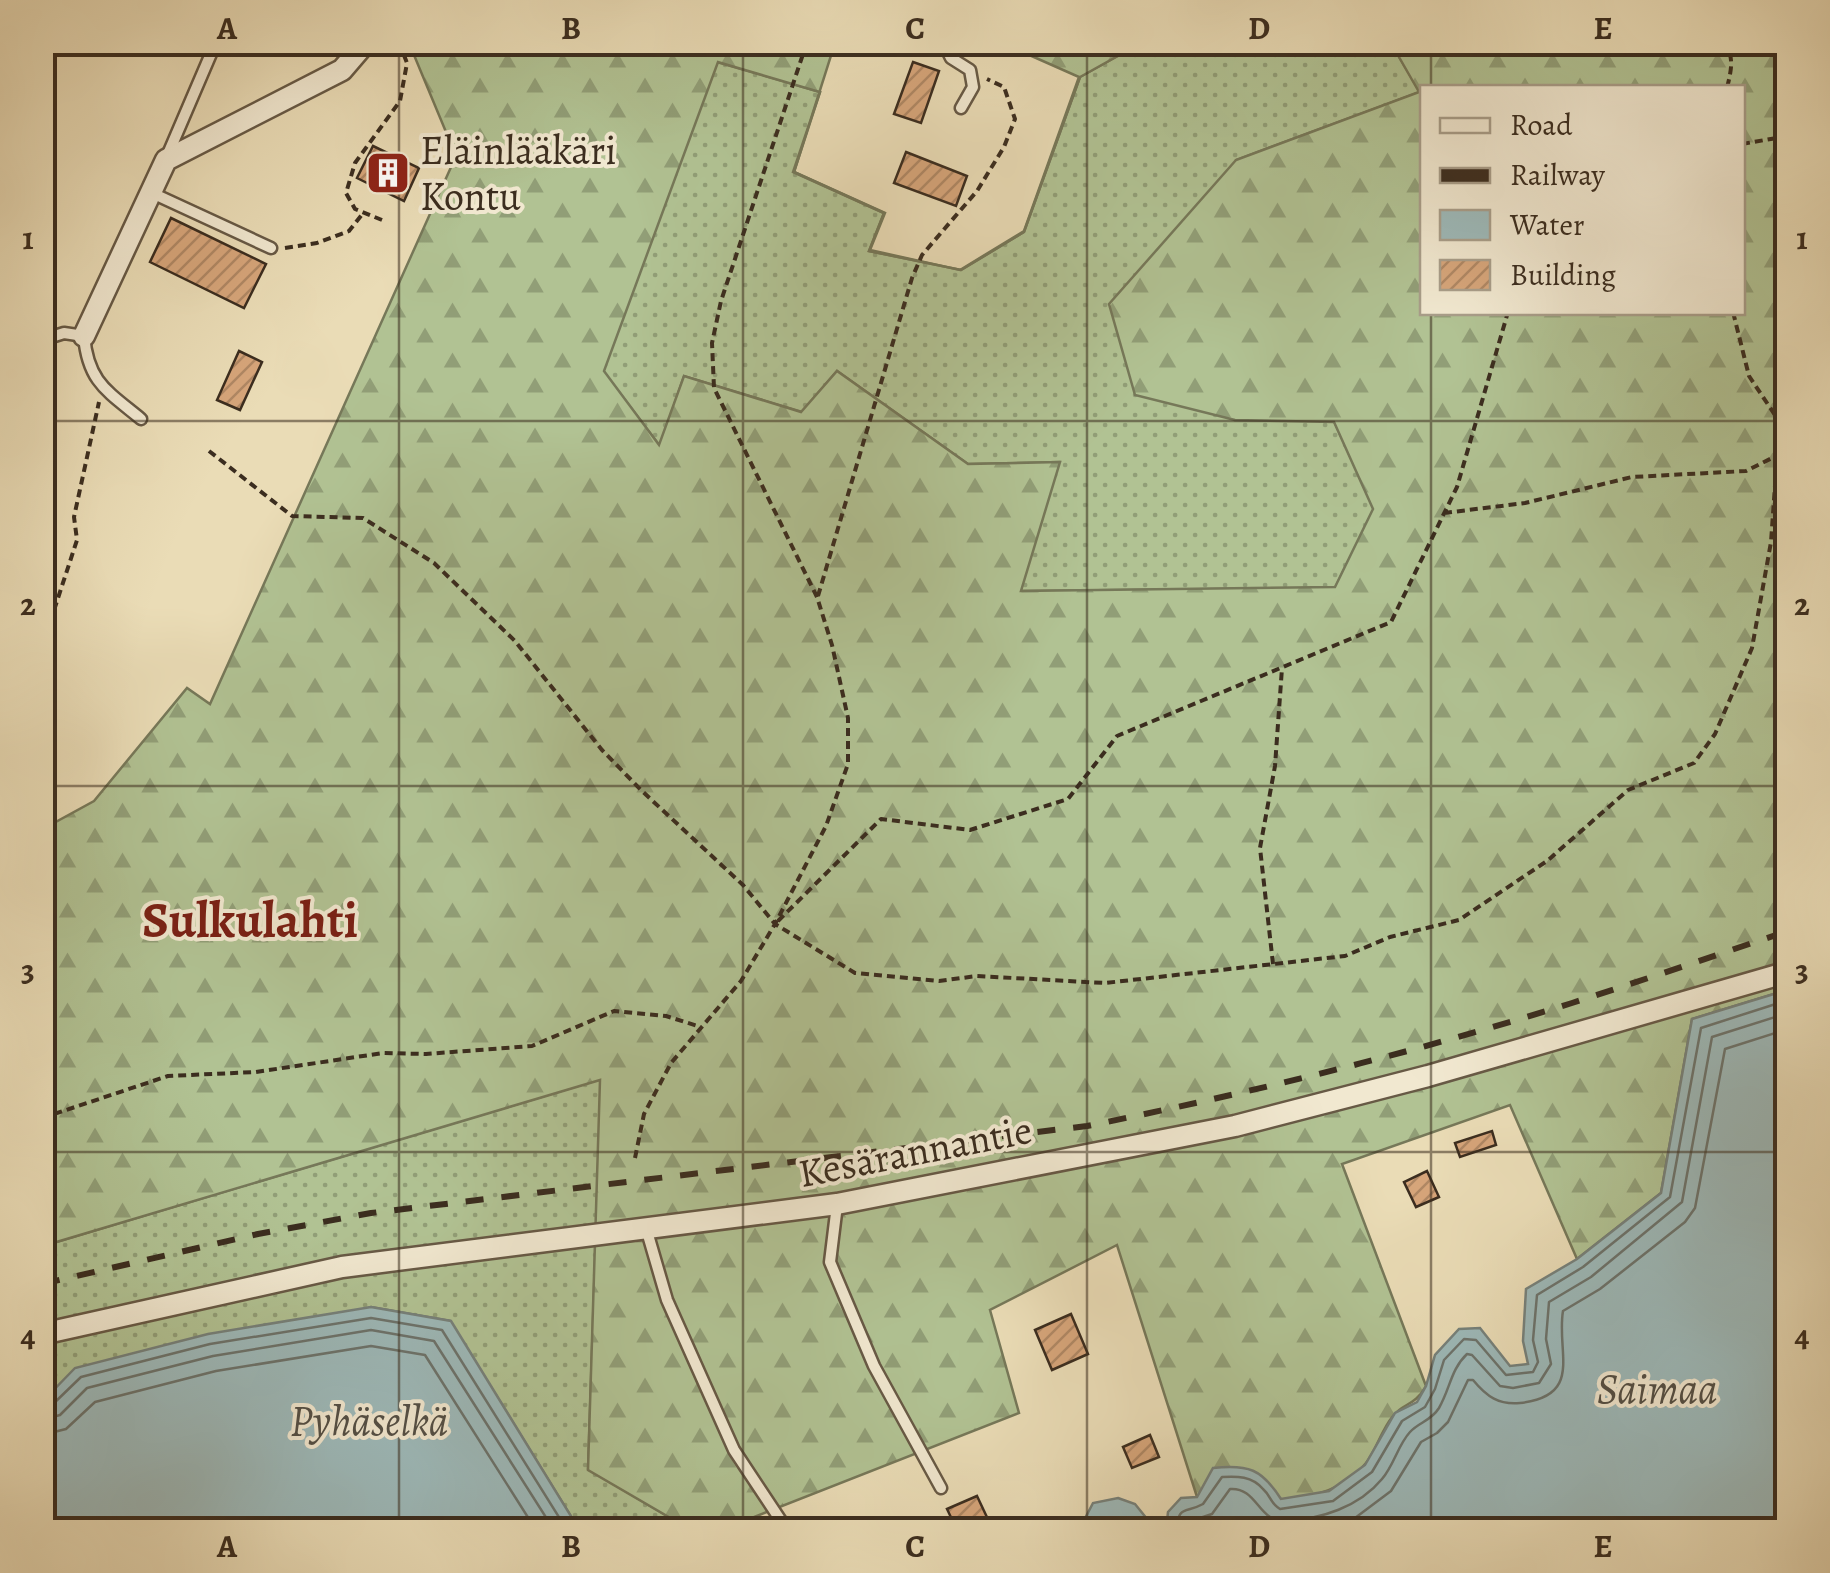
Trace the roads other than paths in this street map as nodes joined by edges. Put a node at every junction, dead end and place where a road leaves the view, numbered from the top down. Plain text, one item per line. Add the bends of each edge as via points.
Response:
1 (216, 42) edge
2 (366, 42) edge
3 (944, 42) edge
4 (961, 108) dead end
5 (166, 160) junction
6 (151, 192) junction
7 (271, 248) road end
8 (84, 336) junction
9 (42, 340) edge
10 (141, 418) dead end
11 (1788, 972) edge
12 (837, 1204) junction
13 (646, 1228) junction
14 (42, 1334) edge
15 (941, 1488) dead end
16 (787, 1530) edge

1 - 5 lane
2 - 5 street via 342,70
3 - 4 lane via 951,58 970,70 973,87
5 - 6 street
6 - 7 lane
6 - 8 street
8 - 9 lane
8 - 10 lane via 86,363
11 - 12 street, Kesärannantie via 1235,1126
12 - 13 street, Kesärannantie
12 - 15 lane via 830,1262 874,1366
13 - 14 street, Kesärannantie via 342,1267
13 - 16 lane via 666,1300 734,1450

